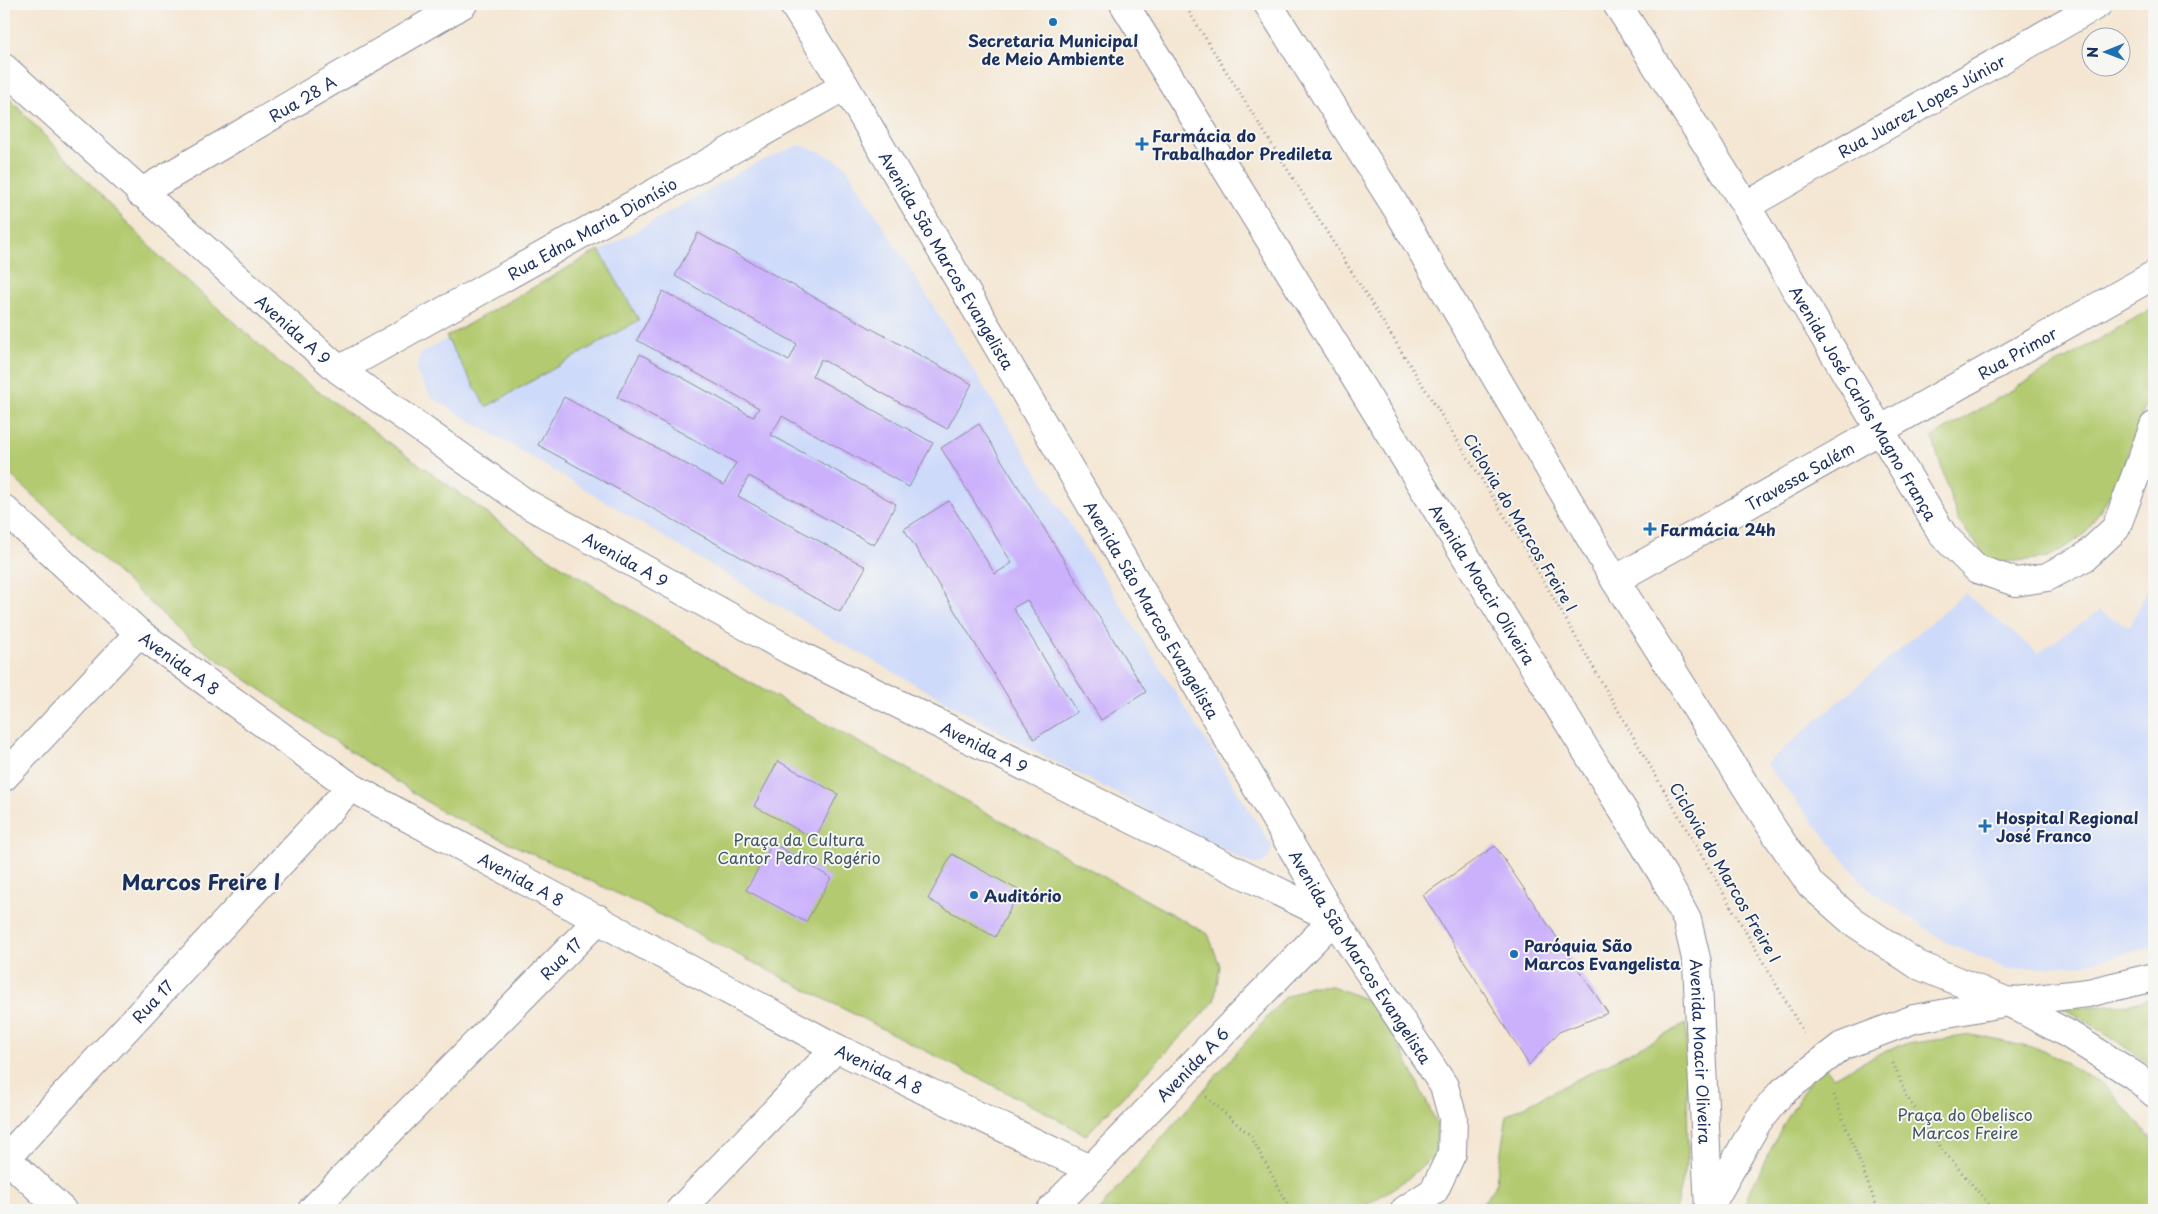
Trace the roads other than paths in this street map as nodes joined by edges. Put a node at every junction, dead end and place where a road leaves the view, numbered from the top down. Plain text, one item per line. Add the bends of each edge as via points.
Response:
1 (464, 4) edge
2 (793, 4) edge
3 (1124, 4) edge
4 (1268, 4) edge
5 (1617, 4) edge
6 (2098, 4) edge
7 (4, 68) edge
8 (845, 86) junction
9 (140, 193) junction
10 (1746, 206) junction
11 (2154, 276) edge
12 (339, 370) junction
13 (2154, 426) edge
14 (1882, 429) junction
15 (4, 509) edge
16 (1615, 580) junction
17 (139, 633) junction
18 (4, 777) edge
19 (351, 787) junction
20 (599, 919) junction
21 (1334, 919) junction
22 (2154, 977) edge
23 (2008, 1002) junction
24 (836, 1048) junction
25 (2154, 1093) edge
26 (1090, 1168) junction
27 (62, 1210) edge
28 (312, 1210) edge
29 (680, 1210) edge
30 (1051, 1210) edge
31 (1405, 1210) edge
32 (1709, 1210) edge

1 - 9 street, Rua 28 A
2 - 8 street, Avenida São Marcos Evangelista
3 - 32 street, Avenida Moacir Oliveira via 1663,876 1687,920 1698,972
4 - 16 street via 1396,208
5 - 10 street, Avenida José Carlos Magno França
6 - 10 street, Rua Juarez Lopes Júnior
7 - 9 street, Avenida A 9
8 - 12 street, Rua Edna Maria Dionísio
8 - 21 street, Avenida São Marcos Evangelista
9 - 12 street, Avenida A 9
10 - 14 street, Avenida José Carlos Magno França
11 - 14 street, Rua Primor
12 - 21 street, Avenida A 9 via 524,502 789,650
13 - 14 street, Avenida José Carlos Magno França via 2116,528 2085,557 2047,577 2016,582 1977,569 1944,535
14 - 16 street, Travessa Salém
15 - 17 street, Avenida A 8
16 - 23 street via 1811,885 1852,921 1918,964
17 - 18 street
17 - 19 street, Avenida A 8
19 - 20 street, Avenida A 8
19 - 27 street, Rua 17 via 6,1158
20 - 24 street, Avenida A 8
20 - 28 street, Rua 17
21 - 26 street, Avenida A 6
21 - 31 street, Avenida São Marcos Evangelista via 1444,1086 1453,1118 1452,1153 1434,1191
22 - 23 street via 2088,993
23 - 25 street via 2068,1034 2127,1071
23 - 32 street via 1914,1019 1842,1046 1781,1093 1758,1121
24 - 26 street, Avenida A 8
24 - 29 street
26 - 30 street, Avenida A 6

